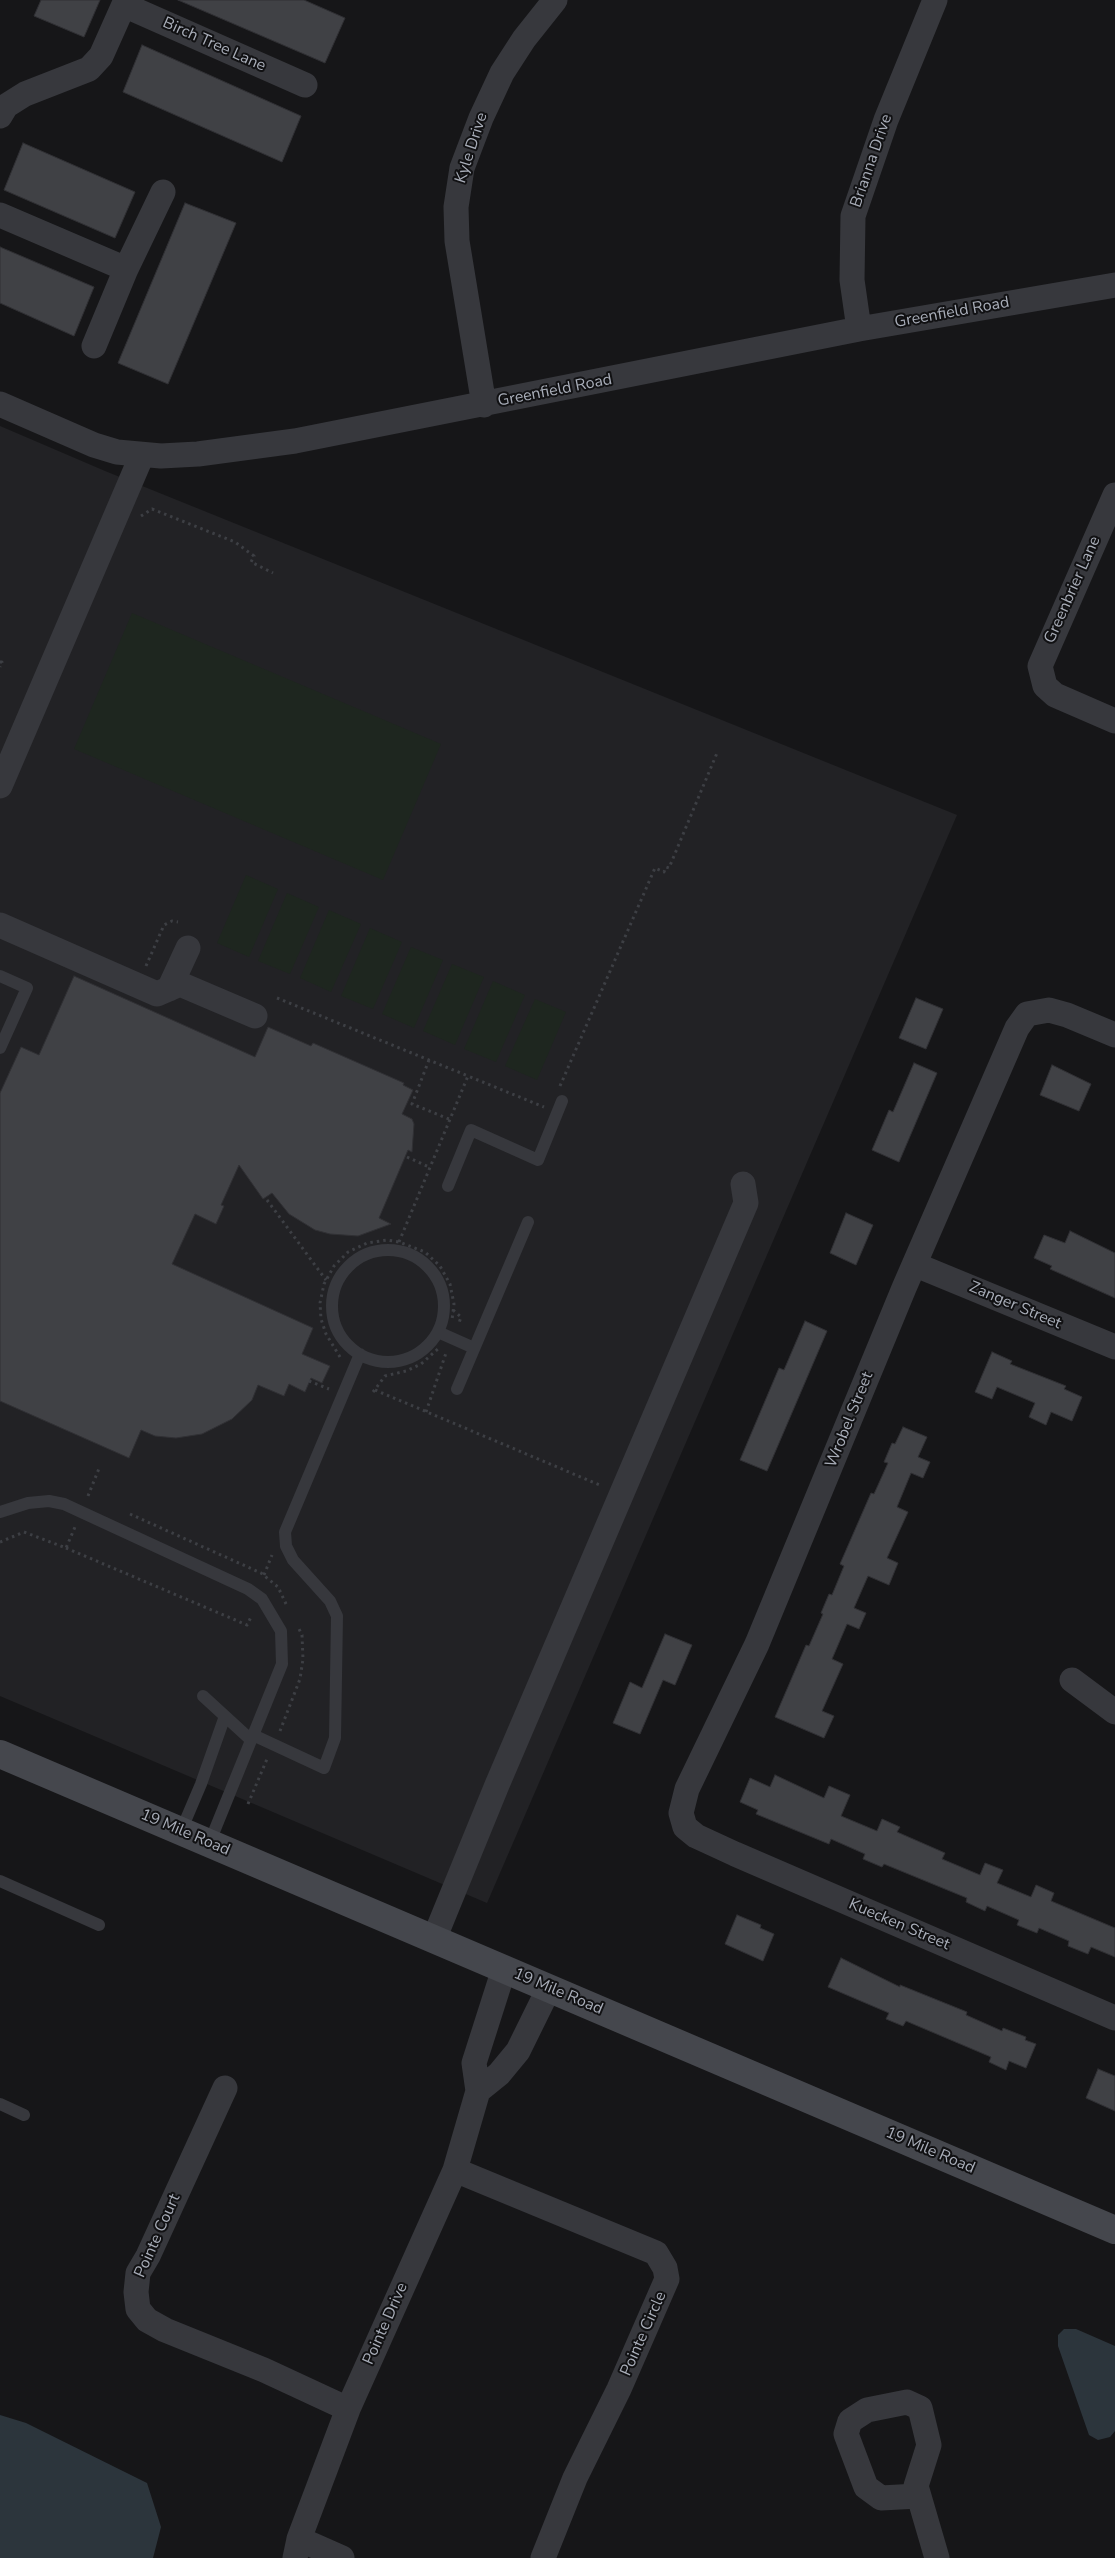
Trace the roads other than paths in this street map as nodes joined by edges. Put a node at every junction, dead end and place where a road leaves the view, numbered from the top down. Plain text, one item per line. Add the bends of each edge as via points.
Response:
1 (555, 0) edge
2 (935, 0) edge
3 (125, 2) edge
4 (305, 85) dead end
5 (0, 116) edge
6 (163, 192) dead end
7 (0, 215) edge
8 (126, 269) junction
9 (1115, 285) edge
10 (859, 329) junction
11 (94, 346) dead end
12 (0, 404) edge
13 (484, 405) junction
14 (142, 454) junction
15 (1115, 495) edge
16 (1115, 721) edge
17 (0, 786) edge
18 (0, 925) edge
19 (188, 948) dead end
20 (0, 976) edge
21 (169, 989) junction
22 (255, 1016) dead end
23 (1115, 1035) edge
24 (0, 1048) edge
25 (560, 1096) road end
26 (743, 1184) dead end
27 (448, 1186) dead end
28 (528, 1222) dead end
29 (916, 1265) junction
30 (438, 1332) junction
31 (474, 1348) junction
32 (1115, 1348) edge
33 (360, 1354) junction
34 (457, 1389) dead end
35 (0, 1512) edge
36 (1072, 1680) dead end
37 (203, 1696) dead end
38 (1115, 1712) edge
39 (225, 1716) junction
40 (252, 1738) junction
41 (0, 1754) edge
42 (686, 1828) joint
43 (181, 1831) junction
44 (209, 1844) junction
45 (0, 1881) edge
46 (99, 1925) dead end
47 (434, 1939) junction
48 (504, 1969) junction
49 (549, 1988) junction
50 (1115, 2018) edge
51 (225, 2088) dead end
52 (478, 2091) junction
53 (0, 2104) edge
54 (24, 2115) dead end
55 (455, 2170) junction
56 (1115, 2230) edge
57 (348, 2409) junction
58 (918, 2496) dead end
59 (297, 2548) edge
60 (342, 2558) edge
61 (543, 2558) edge
62 (937, 2558) edge

1 - 13 street, Kyle Drive via 502,73 462,168 456,207 457,241
2 - 10 street, Brianna Drive via 883,129 853,216 852,280
3 - 4 street, Birch Tree Lane
3 - 5 street via 101,56 89,70 26,94 6,106
6 - 8 street
7 - 8 street
8 - 11 street
9 - 10 street, Greenfield Road
10 - 13 street, Greenfield Road
12 - 14 street, Greenfield Road via 94,445 117,452
13 - 14 street, Greenfield Road via 241,449 189,455
14 - 17 street
15 - 16 street, Greenbrier Lane via 1042,658 1041,676 1045,686 1070,703
18 - 21 street via 157,994
19 - 21 street
20 - 24 lane via 26,988
21 - 22 street via 180,984
23 - 29 street, Wrobel Street via 1049,1010 1027,1014 1008,1046
25 - 27 lane via 538,1160 470,1130
26 - 47 street via 746,1203 500,1776
28 - 31 lane
29 - 32 street, Zanger Street
29 - 42 street, Wrobel Street via 757,1644 687,1789 681,1813
30 - 31 lane
30 - 33 lane via 427,1346 412,1356 395,1361 377,1360
30 - 33 lane via 443,1298 438,1281 428,1267 414,1256 398,1251 372,1252 350,1265 339,1278 333,1294 332,1312 337,1328 346,1343
31 - 34 lane
33 - 40 lane via 285,1532 286,1546 294,1560 330,1600 337,1616 336,1738 324,1768
35 - 40 lane via 28,1503 49,1501 64,1504 248,1589 262,1599 281,1631 283,1648 278,1678
36 - 38 street
37 - 39 lane
39 - 40 lane
39 - 43 lane
40 - 44 lane
41 - 43 street, 19 Mile Road
42 - 50 street, Kuecken Street via 734,1854
43 - 44 street, 19 Mile Road
44 - 47 street, 19 Mile Road
45 - 46 lane
47 - 48 street, 19 Mile Road
48 - 49 street, 19 Mile Road
48 - 52 street, Pointe Drive via 474,2063
49 - 52 street via 518,2051 499,2074
49 - 56 street, 19 Mile Road
51 - 57 street, Pointe Court via 138,2273 138,2309 147,2320 165,2330 264,2370
52 - 55 street, Pointe Drive
53 - 54 lane
55 - 57 street, Pointe Drive
55 - 61 street, Pointe Circle via 656,2253 668,2280 575,2478
57 - 59 street, Pointe Drive
58 - 62 street
59 - 60 street

